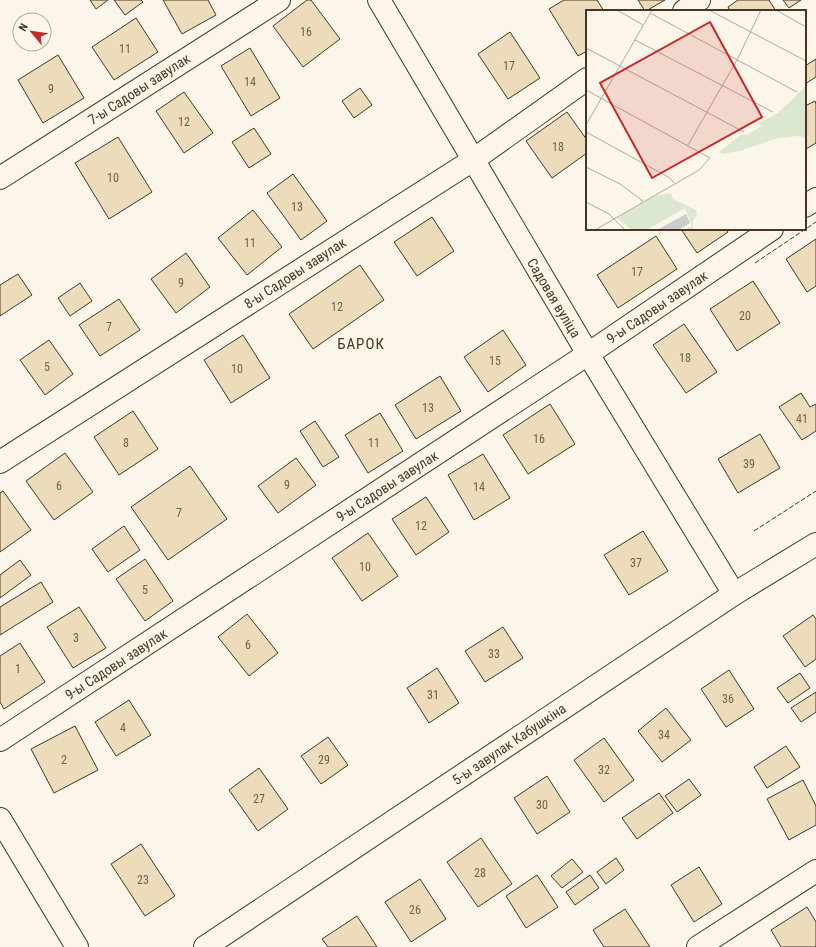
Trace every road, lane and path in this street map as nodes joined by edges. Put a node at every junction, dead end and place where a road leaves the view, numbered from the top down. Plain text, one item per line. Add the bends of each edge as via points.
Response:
1 (279, 0) edge
2 (379, 0) edge
3 (699, 0) edge
4 (685, 10) edge
5 (586, 80) edge
6 (473, 160) junction
7 (0, 178) edge
8 (816, 199) edge
9 (806, 205) edge
10 (771, 230) edge
11 (588, 354) junction
12 (0, 462) edge
13 (816, 544) edge
14 (734, 594) junction
15 (0, 740) edge
16 (0, 819) edge
17 (816, 872) edge
18 (77, 947) edge
19 (205, 947) edge
20 (698, 947) edge

1 - 7 street, 7-ы Садовы завулак
2 - 6 street, Садовая вуліца
3 - 4 street
5 - 6 street, 8-ы Садовы завулак
6 - 11 street, Садовая вуліца
6 - 12 street, 8-ы Садовы завулак
8 - 9 street
10 - 11 street, 9-ы Садовы завулак
11 - 14 street, Садовая вуліца
11 - 15 street, 9-ы Садовы завулак
13 - 14 street, 5-ы завулак Кабушкіна
14 - 19 street, 5-ы завулак Кабушкіна
16 - 18 street
17 - 20 street

